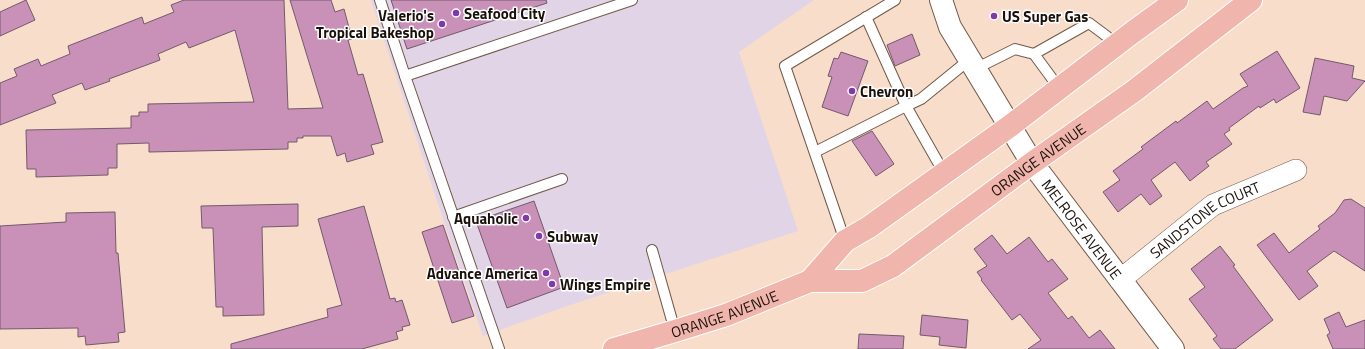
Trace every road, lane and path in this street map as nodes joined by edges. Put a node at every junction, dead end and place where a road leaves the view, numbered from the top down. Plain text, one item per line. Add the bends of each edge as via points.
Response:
1 (380, 0) edge
2 (632, 0) edge
3 (895, 0) edge
4 (941, 0) edge
5 (1177, 0) edge
6 (1251, 0) edge
7 (866, 17) junction
8 (1117, 44) junction
9 (1034, 54) junction
10 (972, 64) junction
11 (405, 76) junction
12 (1059, 88) junction
13 (906, 106) junction
14 (1010, 126) junction
15 (814, 152) junction
16 (1032, 163) junction
17 (1296, 170) dead end
18 (944, 173) junction
19 (562, 179) dead end
20 (453, 217) junction
21 (845, 241) junction
22 (652, 250) dead end
23 (1120, 280) junction
24 (810, 281) junction
25 (675, 331) junction
26 (499, 349) edge
27 (614, 349) edge
28 (1173, 349) edge

1 - 11 lane
2 - 11 lane
3 - 7 lane
4 - 10 street, MELROSE AVENUE via 950,26
5 - 8 main road, ORANGE AVENUE
6 - 16 main road, ORANGE AVENUE via 1134,91
7 - 13 lane
7 - 15 lane via 785,66
8 - 9 lane via 1089,23
8 - 12 main road, ORANGE AVENUE
9 - 10 lane via 1015,49
9 - 12 lane
10 - 13 lane via 921,99
10 - 14 street, MELROSE AVENUE
11 - 20 lane
12 - 14 main road, ORANGE AVENUE
13 - 15 lane
13 - 18 lane
14 - 16 street, MELROSE AVENUE
14 - 18 main road, ORANGE AVENUE
15 - 21 lane
16 - 23 street, MELROSE AVENUE
16 - 24 main road, ORANGE AVENUE via 893,266 862,281
17 - 23 street, SANDSTONE COURT via 1214,205
18 - 21 main road, ORANGE AVENUE via 869,227
19 - 20 lane
20 - 26 lane
21 - 24 main road, ORANGE AVENUE
22 - 25 lane
23 - 28 street, MELROSE AVENUE
24 - 25 main road, ORANGE AVENUE via 726,315
25 - 27 main road, ORANGE AVENUE

